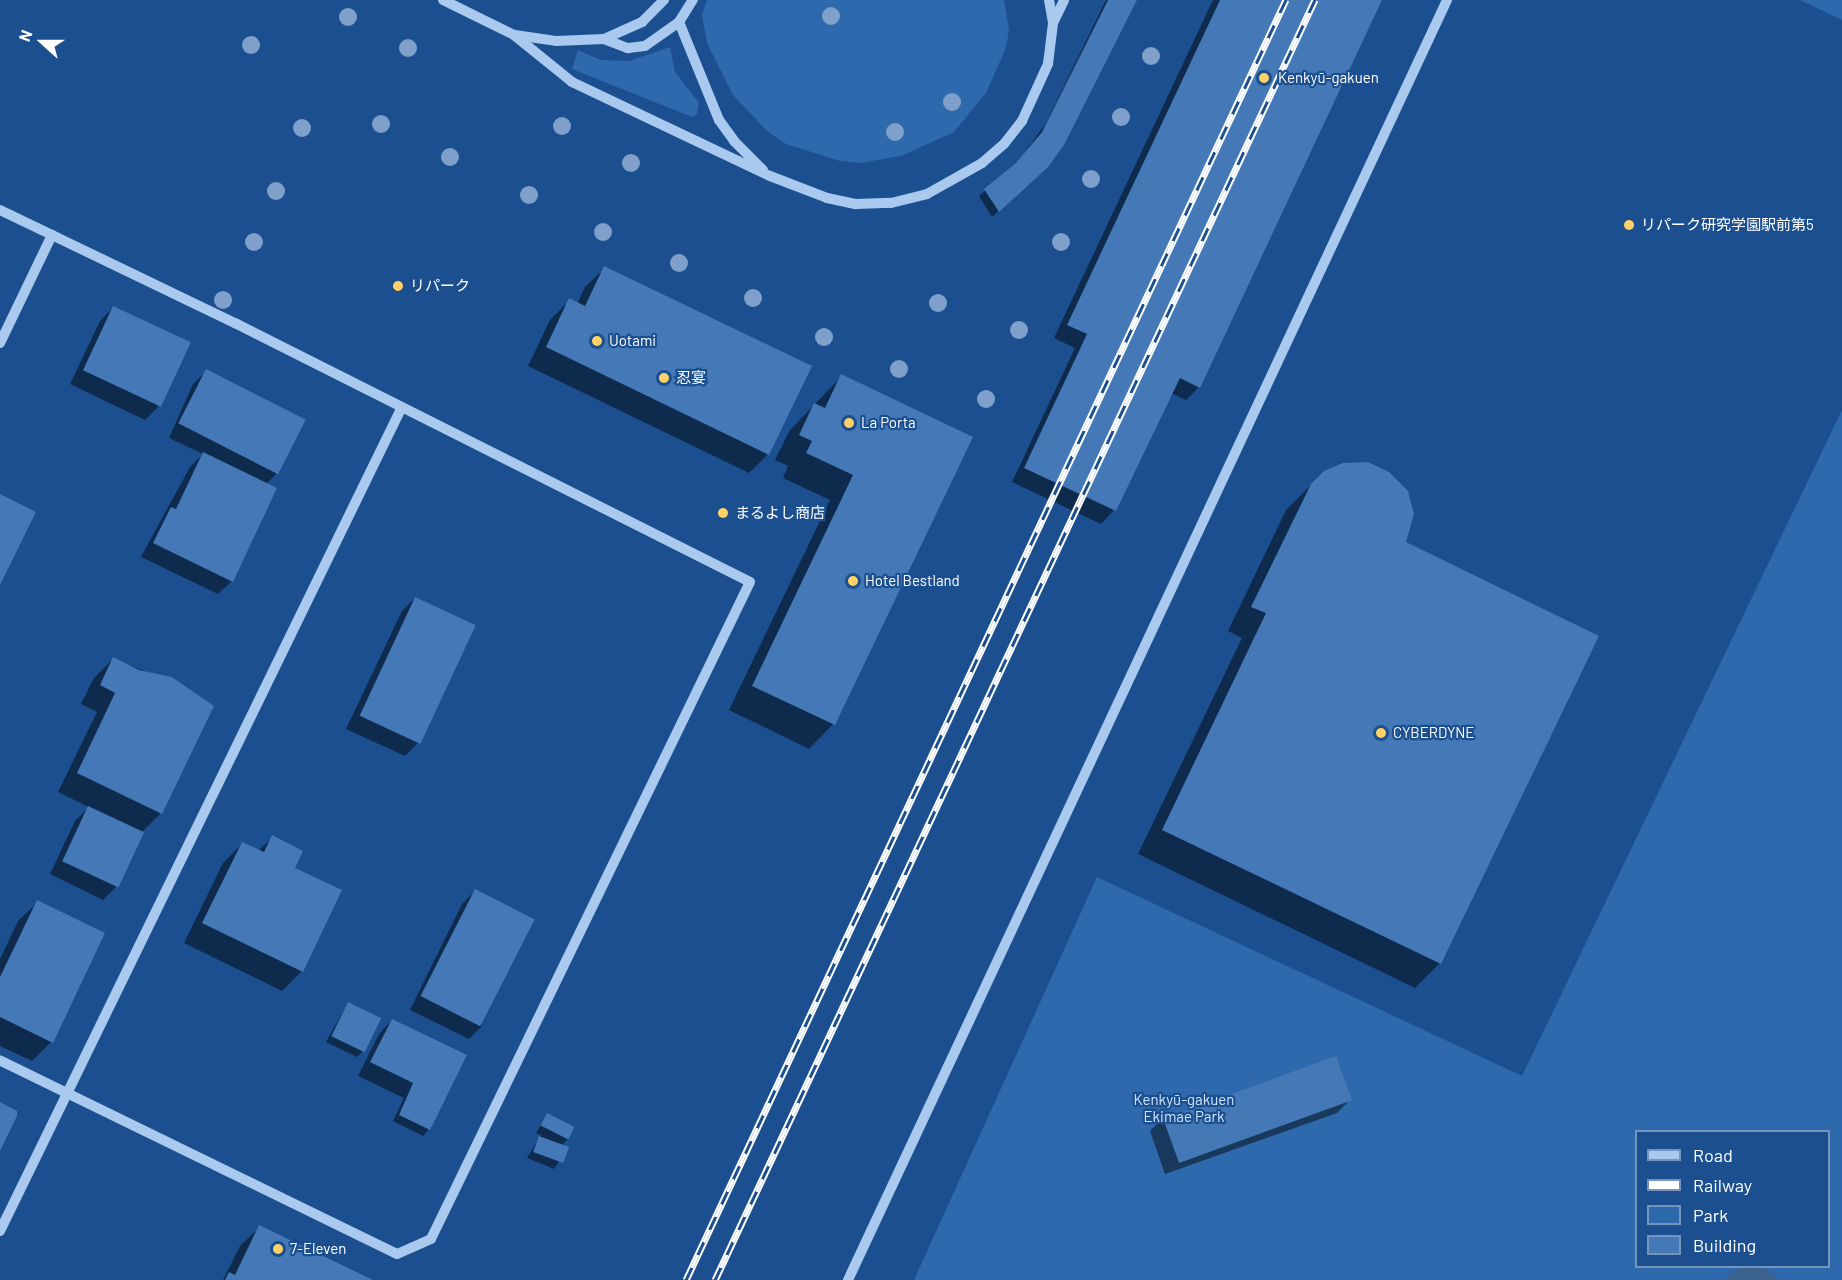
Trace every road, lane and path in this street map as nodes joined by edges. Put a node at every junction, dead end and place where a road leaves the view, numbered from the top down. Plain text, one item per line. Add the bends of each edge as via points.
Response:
1 (443, 0) edge
2 (664, 0) edge
3 (693, 0) edge
4 (1049, 0) edge
5 (1064, 0) edge
6 (1447, 0) edge
7 (679, 22) junction
8 (1053, 23) junction
9 (514, 35) junction
10 (604, 39) junction
11 (770, 176) junction
12 (0, 210) edge
13 (52, 235) junction
14 (0, 343) edge
15 (400, 409) junction
16 (0, 1060) edge
17 (68, 1093) junction
18 (0, 1231) edge
19 (848, 1280) edge

1 - 9 street
2 - 10 street via 642,22
3 - 7 street
4 - 8 street
5 - 8 street
6 - 19 street
7 - 10 street via 645,46 628,48
7 - 11 street via 719,120 734,141
8 - 11 street via 1048,64 1022,121 982,163 945,186 891,203 856,204 827,198
9 - 10 street via 555,41
9 - 11 street via 572,82
12 - 13 street
13 - 14 street
13 - 15 street
15 - 17 street
15 - 17 street via 750,582 463,1175 431,1239 397,1254
16 - 17 street
17 - 18 street

